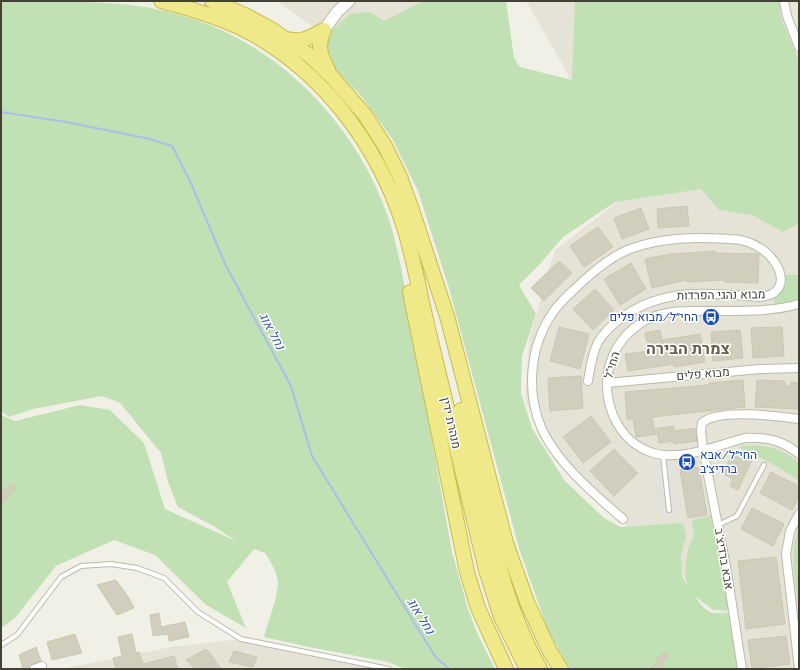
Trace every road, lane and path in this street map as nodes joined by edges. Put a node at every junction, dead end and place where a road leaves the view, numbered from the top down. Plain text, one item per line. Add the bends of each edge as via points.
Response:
1 (161, 1) edge
2 (212, 1) edge
3 (349, 1) edge
4 (784, 1) edge
5 (324, 30) junction
6 (287, 39) junction
7 (799, 47) edge
8 (332, 77) junction
9 (382, 173) junction
10 (422, 244) junction
11 (746, 296) junction
12 (799, 304) edge
13 (748, 311) junction
14 (799, 368) edge
15 (588, 380) dead end
16 (607, 383) junction
17 (799, 419) edge
18 (703, 449) junction
19 (799, 454) edge
20 (663, 455) junction
21 (764, 465) dead end
22 (669, 510) dead end
23 (799, 514) edge
24 (623, 519) dead end
25 (718, 525) junction
26 (797, 633) edge
27 (1, 646) edge
28 (389, 669) edge
29 (506, 669) edge
30 (527, 669) edge
31 (540, 669) edge
32 (561, 669) edge
33 (742, 669) edge
34 (799, 669) edge

1 - 9 highway via 191,8 235,26 286,56 338,104 365,142
2 - 6 highway via 245,15
3 - 5 street via 337,9
4 - 7 street via 788,22
5 - 6 highway via 296,41
5 - 8 highway via 319,40 320,50
6 - 8 highway
8 - 10 highway via 365,115 385,146 400,177
9 - 29 highway via 396,219 467,572 478,608
9 - 30 highway, מנהרת ידין via 403,227 415,272 486,570 501,617
10 - 31 highway, מנהרת ידין via 500,573 526,643
10 - 32 highway via 447,316 506,543 527,602 549,650
11 - 13 street
11 - 15 street, מבוא נהגי הפרדות via 692,294 660,299 631,312 605,333 598,343
11 - 24 street, מבוא נהגי הפרדות via 760,297 771,294 780,284 780,270 762,248 738,239 683,238 647,244 610,260 584,279 552,314 540,336 532,371 534,401 541,427 556,452 571,470
12 - 13 street, החי"ל
13 - 16 street, החי"ל via 673,312 654,316 627,334 613,355
14 - 16 street, מבוא פלים via 760,369
16 - 20 street, החי"ל via 611,408 625,436 644,450
17 - 18 street, אבא ברדיצ'ב via 765,415 730,415 706,419 701,430
18 - 19 street, החי"ל via 745,438 762,438 785,444
18 - 20 street, החי"ל
18 - 25 street, אבא ברדיצ'ב
20 - 22 lane
21 - 25 lane via 737,516
23 - 26 street via 790,531 786,554
25 - 33 street, אבא ברדיצ'ב
26 - 34 street
27 - 28 lane via 17,635 61,578 81,566 111,564 137,568 164,578 198,612 241,640

